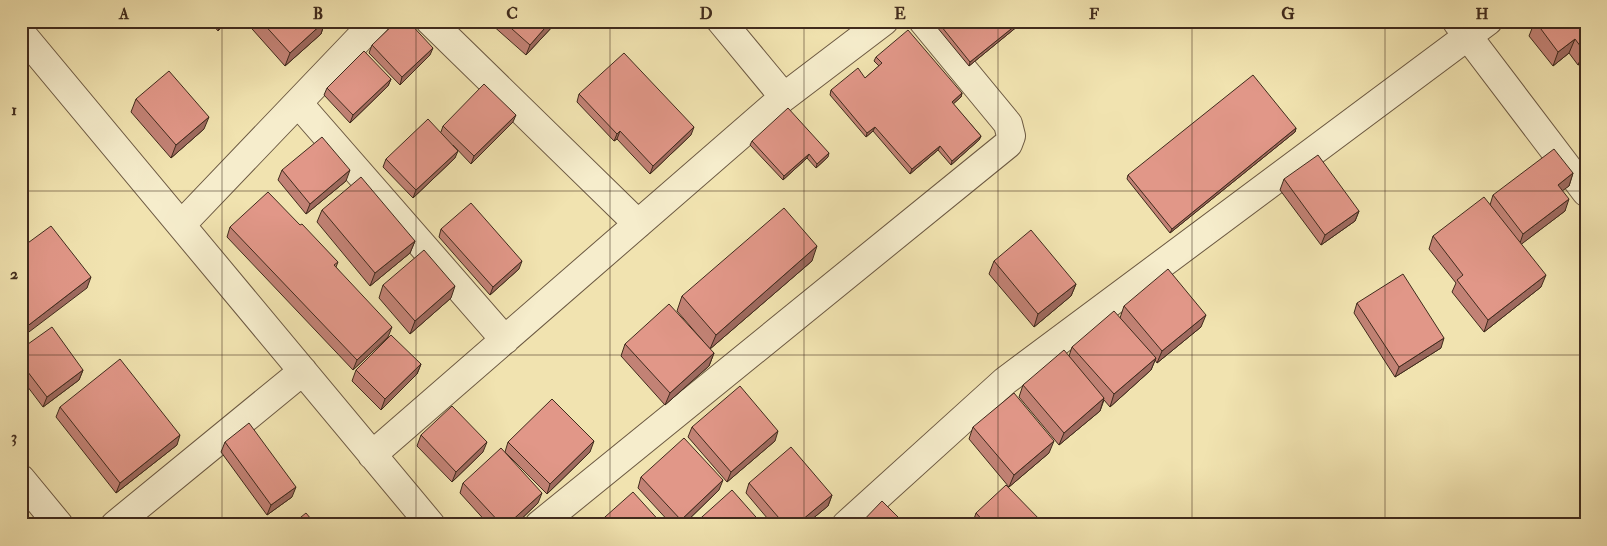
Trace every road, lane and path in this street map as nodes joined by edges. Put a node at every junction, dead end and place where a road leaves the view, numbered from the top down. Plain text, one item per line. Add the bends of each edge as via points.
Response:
1 (376, 21) edge
2 (430, 21) edge
3 (721, 21) edge
4 (884, 21) edge
5 (922, 21) edge
6 (1470, 26) edge
7 (21, 33) edge
8 (784, 97) junction
9 (298, 103) junction
10 (1583, 181) edge
11 (638, 224) junction
12 (181, 225) junction
13 (505, 340) junction
14 (303, 371) junction
15 (372, 455) junction
16 (21, 479) edge
17 (59, 525) edge
18 (115, 525) edge
19 (431, 525) edge
20 (538, 525) edge
21 (846, 525) edge

1 - 9 street
2 - 11 street
3 - 8 street
4 - 8 street
5 - 20 street via 1008,124 1011,136 1008,144
6 - 10 street
6 - 21 street via 1005,381
7 - 12 street
8 - 11 street
9 - 12 street
9 - 13 street
11 - 13 street
12 - 14 street
13 - 15 street
14 - 15 street
14 - 18 street
15 - 19 street
16 - 17 street

